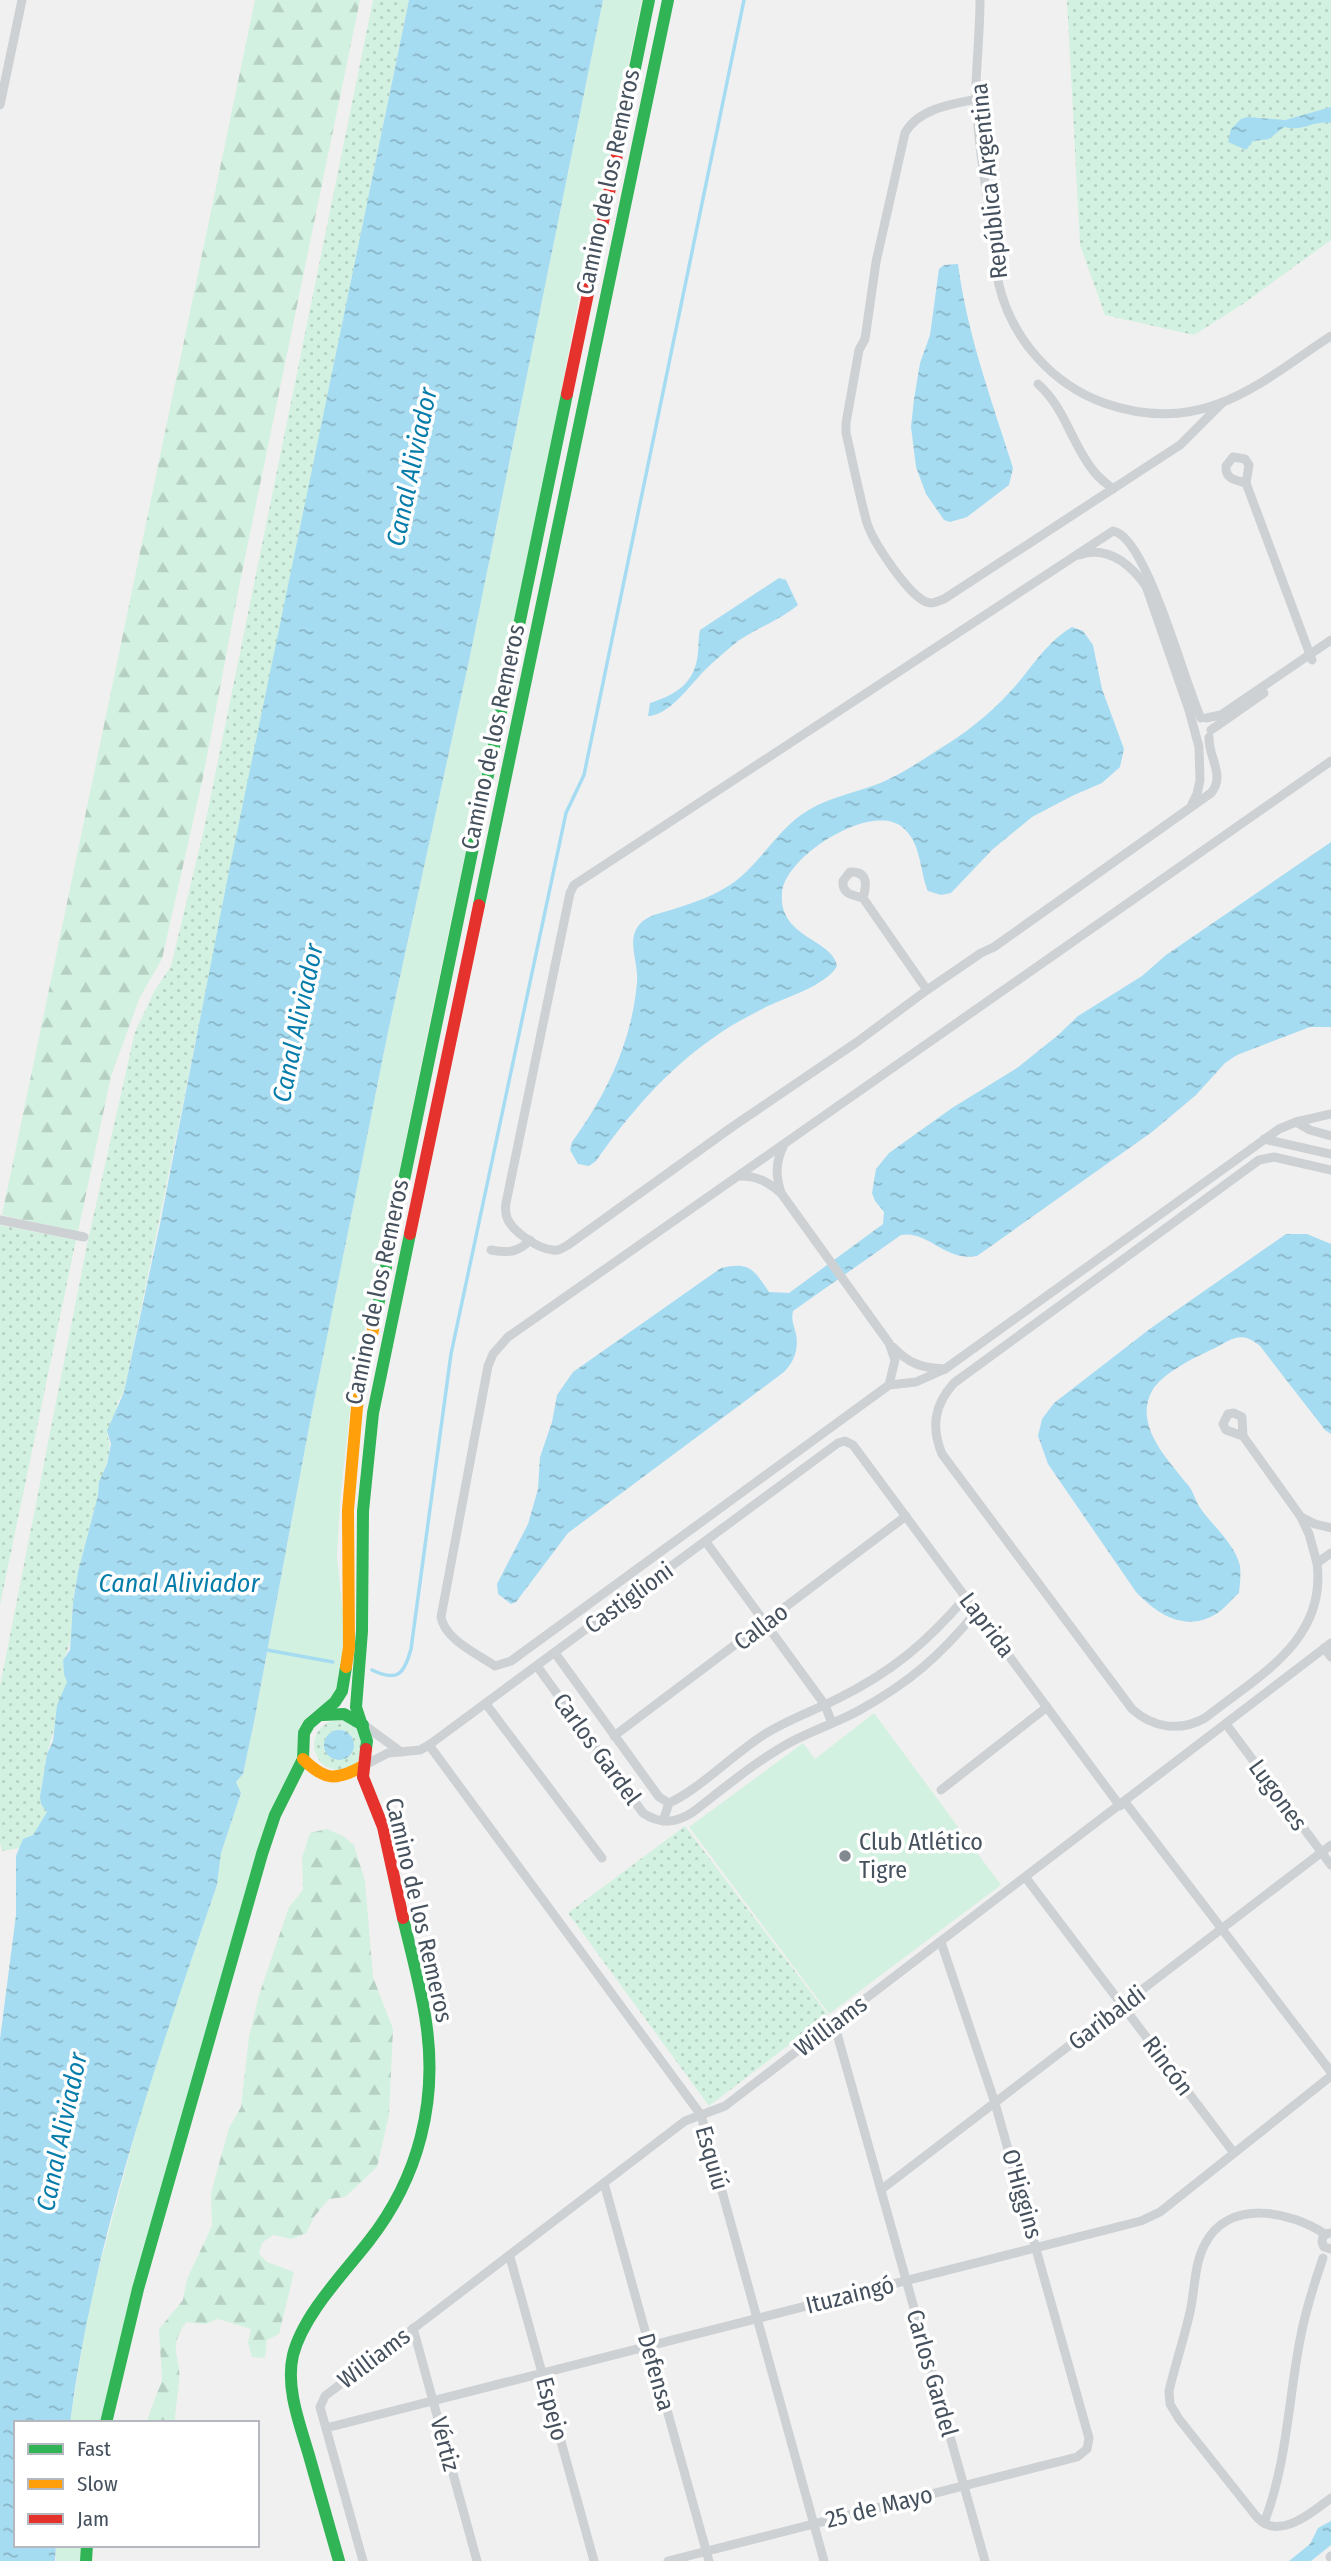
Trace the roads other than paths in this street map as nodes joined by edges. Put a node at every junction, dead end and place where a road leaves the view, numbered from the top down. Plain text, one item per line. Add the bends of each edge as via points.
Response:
1 (22, 0) edge
2 (649, 0) edge
3 (668, 0) edge
4 (980, 0) edge
5 (977, 99) junction
6 (0, 105) edge
7 (1331, 336) edge
8 (1038, 384) dead end
9 (1223, 402) junction
10 (1246, 483) dead end
11 (1112, 489) junction
12 (1072, 557) junction
13 (1331, 640) edge
14 (1331, 647) edge
15 (1311, 657) junction
16 (1200, 720) junction
17 (1210, 734) junction
18 (1197, 739) junction
19 (1331, 761) edge
20 (1191, 805) junction
21 (863, 898) dead end
22 (927, 990) junction
23 (1331, 1114) edge
24 (1296, 1122) junction
25 (1331, 1136) edge
26 (1264, 1139) junction
27 (784, 1144) junction
28 (1331, 1154) edge
29 (1331, 1170) edge
30 (738, 1176) junction
31 (781, 1193) junction
32 (0, 1220) edge
33 (84, 1237) dead end
34 (530, 1240) junction
35 (491, 1250) dead end
36 (889, 1343) junction
37 (945, 1369) junction
38 (889, 1385) junction
39 (1243, 1436) dead end
40 (853, 1445) joint
41 (906, 1516) junction
42 (1301, 1517) junction
43 (1331, 1528) edge
44 (706, 1542) junction
45 (1331, 1553) edge
46 (1317, 1563) junction
47 (966, 1597) junction
48 (977, 1611) junction
49 (766, 1624) junction
50 (1328, 1646) edge
51 (555, 1653) junction
52 (1331, 1657) edge
53 (537, 1666) junction
54 (485, 1704) junction
55 (825, 1705) junction
56 (1047, 1707) junction
57 (317, 1717) junction
58 (832, 1723) junction
59 (1226, 1724) junction
60 (364, 1725) junction
61 (614, 1736) junction
62 (429, 1745) junction
63 (401, 1752) junction
64 (303, 1759) junction
65 (363, 1766) junction
66 (941, 1790) dead end
67 (669, 1803) junction
68 (1123, 1804) junction
69 (663, 1822) junction
70 (1331, 1845) edge
71 (1321, 1853) junction
72 (602, 1858) dead end
73 (1331, 1866) edge
74 (1026, 1878) junction
75 (1224, 1929) junction
76 (941, 1942) junction
77 (1123, 2006) junction
78 (834, 2023) junction
79 (1331, 2074) edge
80 (996, 2102) junction
81 (701, 2115) junction
82 (1234, 2153) junction
83 (604, 2183) junction
84 (882, 2189) junction
85 (1328, 2240) edge
86 (1037, 2248) junction
87 (510, 2257) junction
88 (906, 2281) junction
89 (757, 2318) junction
90 (414, 2328) junction
91 (649, 2346) junction
92 (542, 2374) junction
93 (434, 2402) junction
94 (106, 2421) edge
95 (326, 2428) junction
96 (1087, 2449) joint
97 (964, 2486) junction
98 (1331, 2498) edge
99 (1264, 2523) junction
100 (814, 2524) junction
101 (707, 2556) edge
102 (340, 2561) edge
103 (363, 2561) edge
104 (477, 2561) edge
105 (594, 2561) edge
106 (668, 2561) edge
107 (824, 2561) edge
108 (985, 2561) edge

1 - 6 street
2 - 57 main road, Camino de los Remeros via 357,1407 348,1510 347,1664 342,1691
3 - 60 main road, Camino de los Remeros via 373,1413 363,1511 356,1685 356,1707
4 - 5 street, República Argentina
5 - 9 street, República Argentina via 999,286 1033,354 1079,392 1119,408 1172,414
5 - 11 street via 918,117 905,133 846,423 868,524 878,547 900,576 920,598 933,604
7 - 9 street, República Argentina
8 - 11 street via 1052,396 1094,473
9 - 11 street via 1180,444
10 - 15 street
12 - 16 street via 1102,553 1120,559 1136,573 1146,586
12 - 16 street via 1106,534 1118,532 1123,537 1152,586
12 - 34 street via 574,886 506,1203 510,1224
13 - 15 street
14 - 15 street
15 - 16 street via 1221,715
15 - 17 street
16 - 17 street via 1212,727
16 - 18 street
17 - 18 street via 1203,741
17 - 20 street via 1217,783 1211,793
18 - 20 street via 1200,780
19 - 27 street
20 - 22 street
21 - 22 street
22 - 34 street via 568,1245 555,1251
23 - 24 street
24 - 25 street
24 - 26 street
26 - 28 street
26 - 37 street
27 - 30 street
27 - 31 street via 776,1171
29 - 46 street via 1274,1157 1259,1160 954,1383 937,1406 934,1426 942,1454 1132,1709 1153,1723 1194,1725 1293,1647 1317,1599
30 - 31 street via 763,1179
30 - 38 street via 508,1337 493,1354 441,1617 448,1633 495,1666 503,1666
31 - 36 street
32 - 33 street
34 - 35 street via 511,1252
36 - 37 street via 910,1362
36 - 38 street via 895,1360
37 - 38 street via 916,1382
39 - 42 street
40 - 41 street, Laprida
40 - 44 street, Castiglioni via 838,1443
41 - 47 street, Laprida
41 - 49 street, Callao
42 - 43 street
42 - 46 street
44 - 49 street
44 - 51 street, Castiglioni
45 - 46 street
47 - 48 street, Laprida
47 - 55 street via 907,1657
48 - 56 street, Laprida
48 - 58 street via 923,1669
49 - 55 street
49 - 61 street, Callao
50 - 52 street
50 - 59 street, Williams
51 - 53 street, Castiglioni
51 - 61 street, Carlos Gardel
53 - 54 street, Castiglioni
53 - 69 street, Carlos Gardel via 643,1814
54 - 62 street, Castiglioni
54 - 72 street
55 - 58 street
55 - 67 street via 766,1733
56 - 66 street
56 - 68 street, Laprida
57 - 60 main road via 345,1713
57 - 64 main road, Camino de los Remeros via 304,1733
58 - 69 street via 760,1760 682,1819
59 - 68 street, Williams
59 - 71 street, Lugones
60 - 63 street
60 - 65 main road, Camino de los Remeros via 368,1741
61 - 67 street, Carlos Gardel via 659,1797
62 - 63 street, Castiglioni
62 - 81 street, Esquiú
63 - 65 street, Castiglioni via 388,1753
64 - 65 main road via 330,1777
64 - 94 main road, Camino de los Remeros via 275,1815 259,1864 138,2289
65 - 102 main road, Camino de los Remeros via 383,1827 426,2022 430,2086 422,2136 400,2195 321,2302 293,2355 296,2407
67 - 69 street
68 - 74 street, Williams
68 - 75 street, Laprida
70 - 71 street, Garibaldi
71 - 73 street, Lugones
71 - 75 street, Garibaldi
74 - 76 street, Williams
74 - 77 street, Rincón
75 - 77 street, Garibaldi
75 - 79 street, Laprida
76 - 78 street, Williams
76 - 80 street, O'Higgins
77 - 80 street, Garibaldi
77 - 82 street, Rincón
78 - 81 street, Williams via 725,2106
78 - 84 street, Carlos Gardel
79 - 82 street, Ituzaingó
80 - 84 street, Garibaldi
80 - 86 street, O'Higgins
81 - 83 street, Williams via 685,2121
81 - 89 street, Esquiú
82 - 86 street, Ituzaingó via 1151,2218
83 - 87 street, Williams
83 - 91 street, Defensa
84 - 88 street, Carlos Gardel
85 - 99 street via 1300,2338 1289,2426
85 - 99 street via 1312,2225 1280,2214 1256,2213 1230,2221 1212,2234 1201,2253 1170,2404
86 - 88 street, Ituzaingó
86 - 96 street, O'Higgins via 1089,2438
87 - 90 street, Williams
87 - 92 street, Espejo
88 - 89 street, Ituzaingó
88 - 97 street, Carlos Gardel
89 - 91 street, Ituzaingó
89 - 100 street, Esquiú
90 - 93 street, Vértiz
90 - 95 street, Williams via 325,2396 320,2407
91 - 92 street, Ituzaingó
91 - 101 street, Defensa
92 - 93 street, Ituzaingó
92 - 105 street, Espejo
93 - 95 street, Ituzaingó
93 - 104 street, Vértiz
95 - 103 street
96 - 97 street, 25 de Mayo via 1077,2457
97 - 100 street, 25 de Mayo
97 - 108 street, Carlos Gardel
98 - 99 street via 1288,2525
100 - 101 street, 25 de Mayo
100 - 107 street, Esquiú
101 - 106 street, 25 de Mayo

